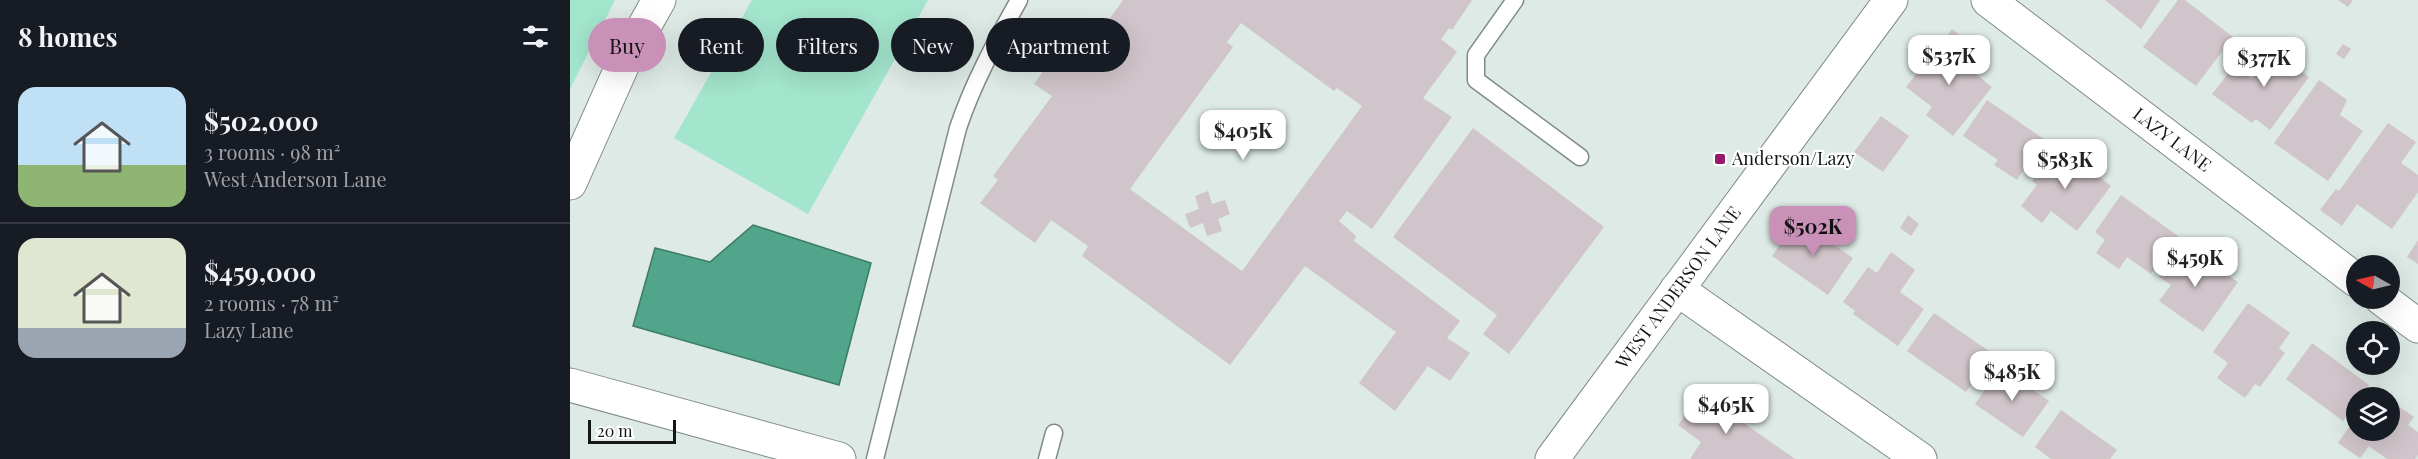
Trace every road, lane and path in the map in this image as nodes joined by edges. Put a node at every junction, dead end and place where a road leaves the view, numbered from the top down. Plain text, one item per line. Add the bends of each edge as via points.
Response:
1 (659, 0) edge
2 (1019, 0) edge
3 (1515, 0) edge
4 (1891, 0) edge
5 (1988, 0) edge
6 (1580, 158) dead end
7 (570, 183) edge
8 (2346, 272) edge
9 (1677, 289) junction
10 (2396, 309) edge
11 (2418, 326) edge
12 (570, 385) edge
13 (1054, 433) dead end
14 (839, 459) edge
15 (875, 459) edge
16 (1047, 459) edge
17 (1552, 459) edge
18 (1920, 459) edge

1 - 7 street via 623,64
2 - 15 lane via 998,36 958,128
3 - 6 lane via 1476,56 1476,80
4 - 9 street, WEST ANDERSON LANE
5 - 8 street, LAZY LANE
9 - 17 street, WEST ANDERSON LANE
9 - 18 street
10 - 11 street
12 - 14 street
13 - 16 lane

